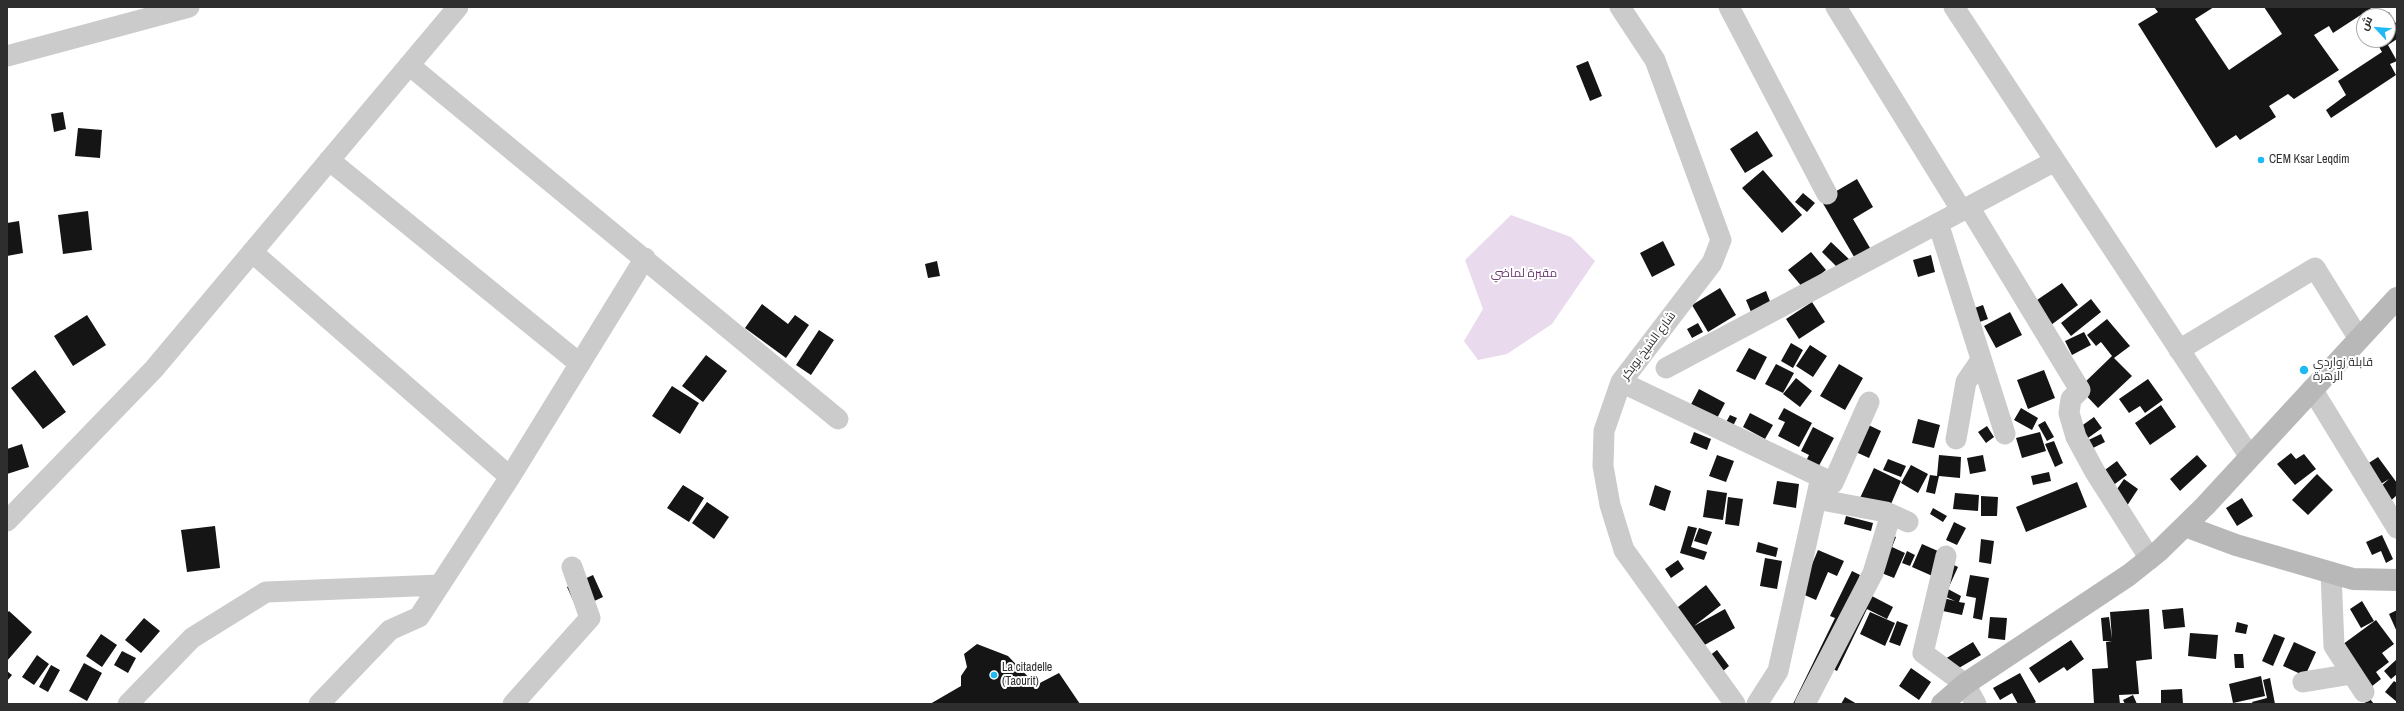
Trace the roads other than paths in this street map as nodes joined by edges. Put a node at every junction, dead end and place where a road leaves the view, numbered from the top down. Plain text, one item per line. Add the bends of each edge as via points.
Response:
1 (189, 7) edge
2 (458, 7) edge
3 (1620, 7) edge
4 (1728, 7) edge
5 (1836, 7) edge
6 (1954, 7) edge
7 (7, 56) edge
8 (409, 65) junction
9 (329, 160) junction
10 (2055, 161) junction
11 (1826, 194) dead end
12 (1966, 209) junction
13 (1938, 223) junction
14 (252, 252) junction
15 (645, 258) junction
16 (2397, 298) edge
17 (2358, 339) junction
18 (2180, 350) junction
19 (1982, 360) junction
20 (580, 364) junction
21 (1666, 368) dead end
22 (1621, 382) junction
23 (2312, 389) junction
24 (1869, 402) dead end
25 (838, 419) dead end
26 (2005, 434) dead end
27 (1956, 439) dead end
28 (2250, 457) junction
29 (510, 477) junction
30 (1821, 477) junction
31 (1816, 499) junction
32 (8, 517) edge
33 (2185, 526) junction
34 (2397, 528) edge
35 (1946, 556) dead end
36 (2150, 559) junction
37 (572, 567) dead end
38 (2332, 573) junction
39 (2397, 580) edge
40 (440, 585) junction
41 (2352, 674) junction
42 (2303, 682) dead end
43 (1965, 684) junction
44 (2364, 692) dead end
45 (128, 704) edge
46 (319, 704) edge
47 (513, 704) edge
48 (1735, 704) edge
49 (1757, 704) edge
50 (1805, 704) edge
51 (1942, 704) edge
52 (1976, 704) edge

1 - 7 street
2 - 8 street
3 - 22 street, شارع الشيخ بوبكر via 1655,60 1721,240 1712,263
4 - 11 street
5 - 12 street
6 - 10 street
8 - 9 street
8 - 15 street
9 - 14 street
9 - 20 street
10 - 12 street
10 - 18 street
12 - 13 street
12 - 36 street via 2080,390 2071,399 2069,413 2076,437
13 - 19 street
13 - 21 street
14 - 29 street
14 - 32 street via 154,369
15 - 20 street
15 - 25 street
16 - 17 street
17 - 18 street via 2315,268
17 - 23 street
18 - 28 street
19 - 26 street
19 - 27 street via 1966,382
20 - 29 street
22 - 30 street
22 - 48 street, شارع الشيخ بوبكر via 1604,431 1603,466 1610,505 1624,550
23 - 28 street
23 - 34 street
24 - 30 street via 1833,483
28 - 33 street
29 - 40 street
30 - 31 street
31 - 49 street via 1778,671
31 - 50 street via 1899,518
33 - 36 street
33 - 38 street via 2236,545
35 - 43 street via 1923,653
36 - 43 street
37 - 47 street via 590,618
38 - 39 street via 2353,579
38 - 41 street via 2334,646
40 - 45 street via 266,592 192,638
40 - 46 street via 419,617 390,630
41 - 42 street
41 - 44 street
43 - 51 street
43 - 52 street

